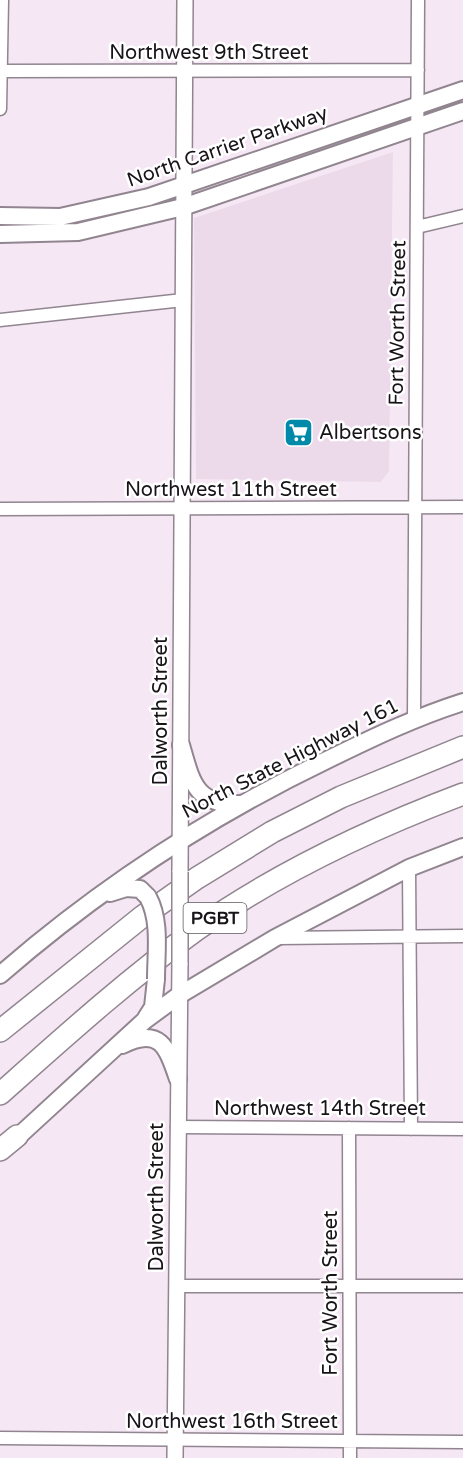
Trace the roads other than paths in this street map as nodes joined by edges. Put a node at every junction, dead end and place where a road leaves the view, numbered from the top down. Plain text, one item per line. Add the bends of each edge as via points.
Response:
1 (2, 0) edge
2 (185, 0) edge
3 (418, 0) edge
4 (418, 70) junction
5 (0, 71) edge
6 (184, 72) junction
7 (463, 90) edge
8 (417, 104) junction
9 (0, 109) edge
10 (463, 111) edge
11 (417, 125) junction
12 (183, 186) junction
13 (183, 207) junction
14 (0, 216) edge
15 (463, 216) edge
16 (417, 227) junction
17 (0, 234) edge
18 (183, 300) junction
19 (0, 320) edge
20 (463, 507) edge
21 (414, 508) junction
22 (0, 509) edge
23 (183, 510) junction
24 (463, 702) edge
25 (414, 718) junction
26 (181, 745) junction
27 (463, 747) edge
28 (463, 794) edge
29 (242, 804) junction
30 (180, 839) junction
31 (463, 847) edge
32 (409, 868) junction
33 (101, 895) junction
34 (411, 936) junction
35 (463, 936) edge
36 (275, 938) junction
37 (0, 975) edge
38 (178, 996) junction
39 (144, 1021) junction
40 (0, 1030) edge
41 (116, 1048) junction
42 (178, 1079) junction
43 (0, 1094) edge
44 (177, 1127) junction
45 (349, 1128) junction
46 (411, 1129) junction
47 (463, 1129) edge
48 (17, 1136) junction
49 (0, 1150) edge
50 (0, 1156) edge
51 (176, 1286) junction
52 (349, 1286) junction
53 (463, 1286) edge
54 (0, 1438) edge
55 (176, 1440) junction
56 (350, 1441) junction
57 (463, 1442) edge
58 (175, 1458) edge
59 (350, 1458) edge

1 - 5 street
2 - 6 street, Dalworth Street
3 - 4 street, Fort Worth Street
4 - 6 street, Northwest 9th Street
4 - 8 street, Fort Worth Street
5 - 6 street, Northwest 9th Street
5 - 9 street
6 - 12 street, Dalworth Street
7 - 8 main road, North Carrier Parkway
8 - 11 street, Fort Worth Street
8 - 12 main road, North Carrier Parkway
10 - 11 main road, North Carrier Parkway
11 - 13 main road, North Carrier Parkway
11 - 16 street, Fort Worth Street
12 - 13 street, Dalworth Street
12 - 14 main road, North Carrier Parkway via 60,217
13 - 17 main road, North Carrier Parkway via 78,232
13 - 18 street, Dalworth Street
15 - 16 street
16 - 21 street, Fort Worth Street
18 - 19 street
18 - 23 street, Dalworth Street
20 - 21 street, Northwest 11th Street
21 - 23 street, Northwest 11th Street
21 - 25 street, Fort Worth Street
22 - 23 street, Northwest 11th Street
23 - 26 street, Dalworth Street
24 - 25 main road, North State Highway 161
25 - 29 main road, North State Highway 161
26 - 29 main road via 199,793 223,804
26 - 30 street, Dalworth Street
27 - 40 highway, PGBT via 341,797 272,832 143,916
28 - 43 highway, PGBT via 357,839 270,883 196,930
29 - 30 main road, North State Highway 161
30 - 33 main road, North State Highway 161
30 - 38 street, Dalworth Street, bridge
31 - 32 main road
32 - 34 street
32 - 36 main road
33 - 37 main road, North State Highway 161
33 - 39 main road, bridge via 126,888 140,889 154,908 156,979 153,1007
34 - 35 street
34 - 36 street
34 - 46 street
36 - 38 main road
38 - 39 main road
38 - 42 street, Dalworth Street
39 - 41 main road
41 - 42 main road via 133,1039 159,1040 166,1046
41 - 48 main road
42 - 44 street, Dalworth Street
44 - 45 street, Northwest 14th Street
44 - 51 street, Dalworth Street
45 - 46 street, Northwest 14th Street
45 - 52 street, Fort Worth Street
46 - 47 street, Northwest 14th Street
48 - 49 highway
48 - 50 main road
51 - 52 street
51 - 55 street, Dalworth Street
52 - 53 street
52 - 56 street, Fort Worth Street
54 - 55 street, Northwest 16th Street
55 - 56 street, Northwest 16th Street
55 - 58 street, Dalworth Street
56 - 57 street, Northwest 16th Street
56 - 59 street, Fort Worth Street

